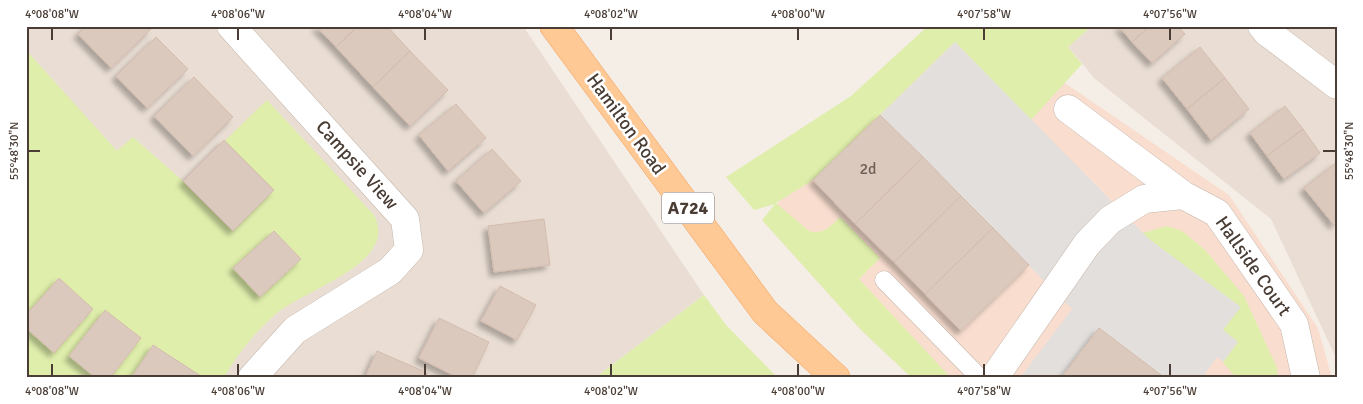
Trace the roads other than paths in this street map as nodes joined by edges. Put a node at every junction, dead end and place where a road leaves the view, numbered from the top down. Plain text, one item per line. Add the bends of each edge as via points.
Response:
1 (231, 26) edge
2 (554, 26) edge
3 (1262, 26) edge
4 (1337, 85) edge
5 (1068, 109) dead end
6 (1183, 195) junction
7 (884, 280) dead end
8 (252, 378) edge
9 (836, 378) edge
10 (980, 378) edge
11 (994, 378) edge
12 (1306, 378) edge

1 - 8 street, Campsie View via 405,219 409,250 390,271 295,330
2 - 9 main road, Hamilton Road / A724 via 764,312
3 - 4 street
5 - 6 street, Hallside Court
6 - 11 street via 1144,198 1110,220 1087,244
6 - 12 street, Hallside Court via 1217,213 1294,324
7 - 10 lane

